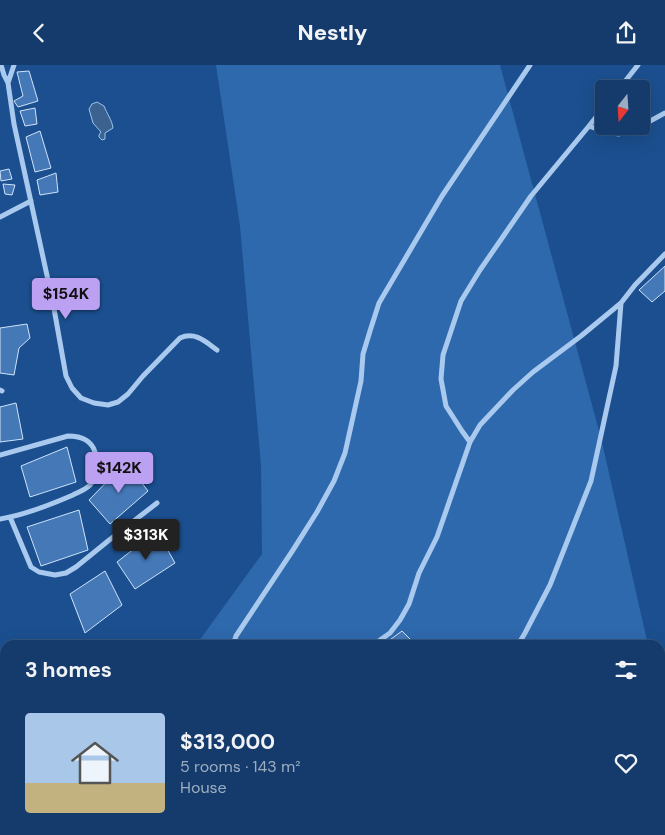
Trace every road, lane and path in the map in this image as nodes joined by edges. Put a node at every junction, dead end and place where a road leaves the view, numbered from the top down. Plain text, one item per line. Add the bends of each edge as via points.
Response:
1 (1, 65) edge
2 (14, 65) edge
3 (530, 65) edge
4 (638, 65) edge
5 (626, 80) edge
6 (8, 83) junction
7 (665, 113) edge
8 (595, 118) edge
9 (650, 121) edge
10 (588, 126) junction
11 (595, 129) edge
12 (31, 201) junction
13 (0, 217) edge
14 (665, 254) edge
15 (621, 303) junction
16 (218, 350) dead end
17 (470, 442) junction
18 (0, 455) edge
19 (157, 503) dead end
20 (10, 517) junction
21 (0, 519) edge
22 (235, 640) edge
23 (380, 640) edge
24 (521, 640) edge

1 - 6 street
2 - 6 street
3 - 22 street via 442,196 380,303 363,354 345,453 334,481
4 - 5 street
6 - 12 street
7 - 9 street
8 - 10 street
10 - 11 street
10 - 17 street via 531,196 461,301 444,355 441,379 446,406
12 - 13 street
12 - 16 street via 66,376 81,398 108,405 118,402 186,335 200,338
14 - 15 street
15 - 17 street via 513,390 480,425
15 - 24 street via 616,366 591,481 550,585
17 - 23 street via 437,537 419,573 409,604 390,633
18 - 20 street via 77,436 90,442 96,457 96,473 85,489
19 - 20 street via 76,567 55,575 31,567
20 - 21 street

